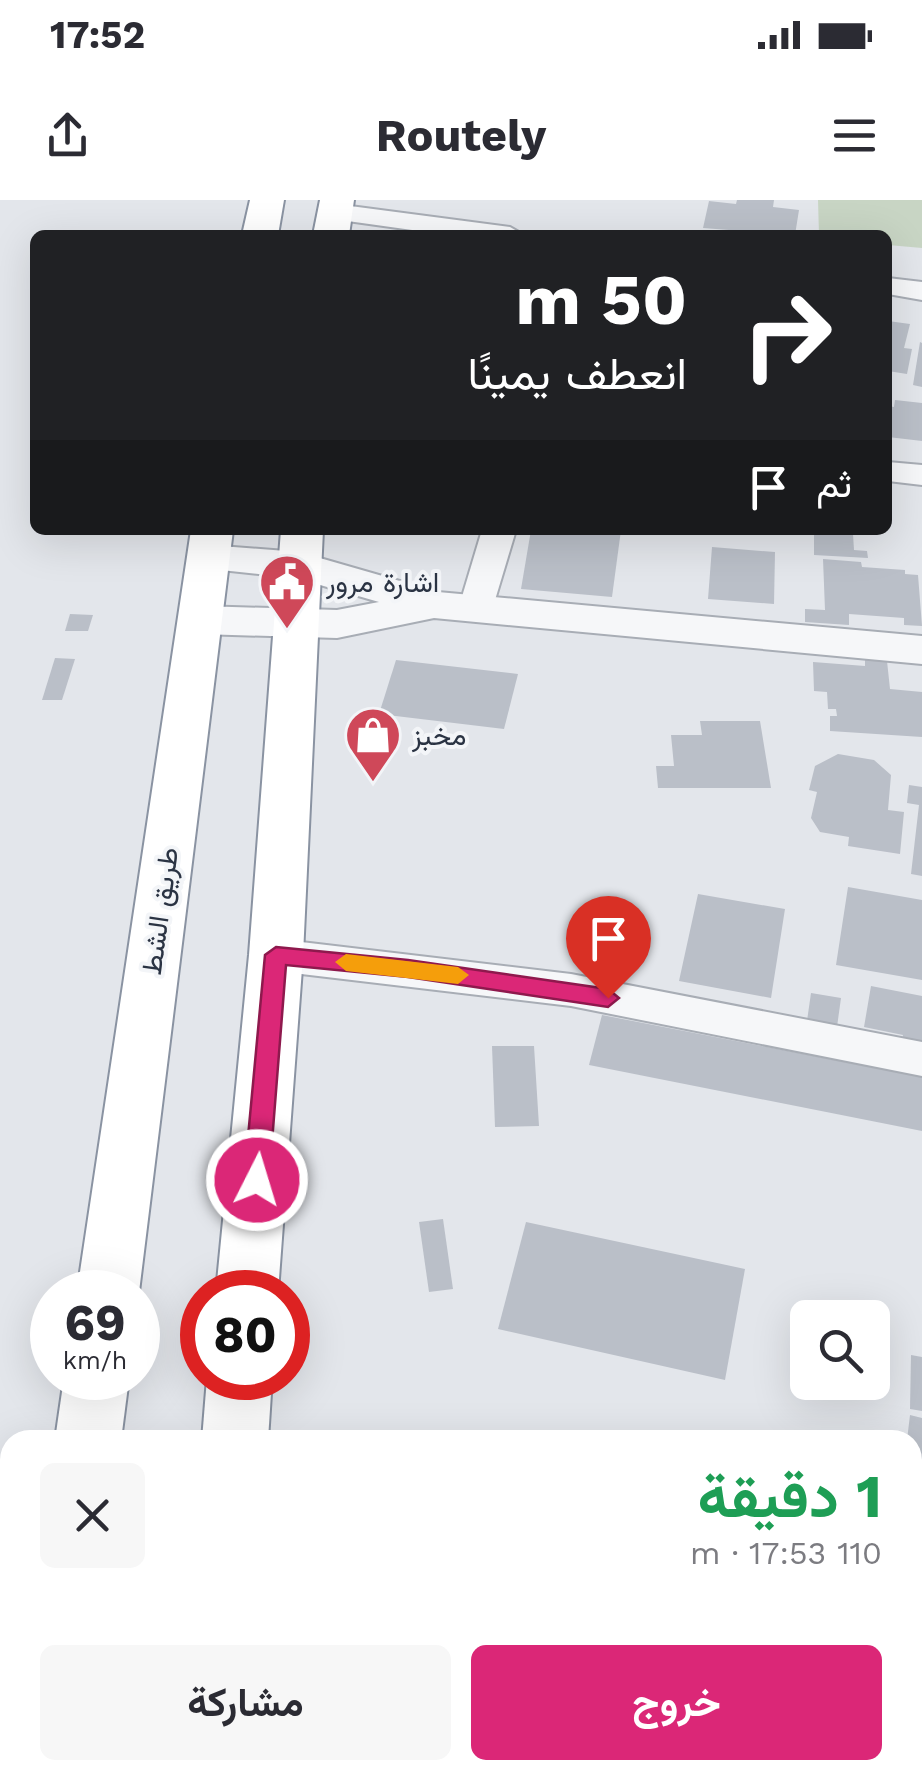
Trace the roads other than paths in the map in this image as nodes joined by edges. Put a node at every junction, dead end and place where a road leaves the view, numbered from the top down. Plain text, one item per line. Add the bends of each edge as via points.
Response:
1 (267, 200) edge
2 (334, 216) edge
3 (261, 230) edge
4 (464, 230) edge
5 (892, 286) edge
6 (922, 290) edge
7 (892, 472) edge
8 (922, 475) edge
9 (496, 535) edge
10 (210, 544) edge
11 (300, 548) edge
12 (455, 608) junction
13 (200, 620) junction
14 (294, 625) junction
15 (922, 650) edge
16 (276, 955) junction
17 (922, 1060) edge
18 (111, 1270) edge
19 (249, 1270) edge
20 (93, 1400) edge
21 (238, 1400) edge
22 (89, 1430) edge
23 (236, 1430) edge

1 - 3 highway
2 - 4 street
5 - 6 street
7 - 8 street
9 - 12 street
10 - 11 street
10 - 13 highway, طريق الشط
11 - 12 street
11 - 14 highway
12 - 14 street
12 - 15 street
13 - 14 street
13 - 18 highway, طريق الشط
14 - 16 highway
16 - 17 street via 570,990
16 - 19 highway
20 - 22 highway
21 - 23 highway

